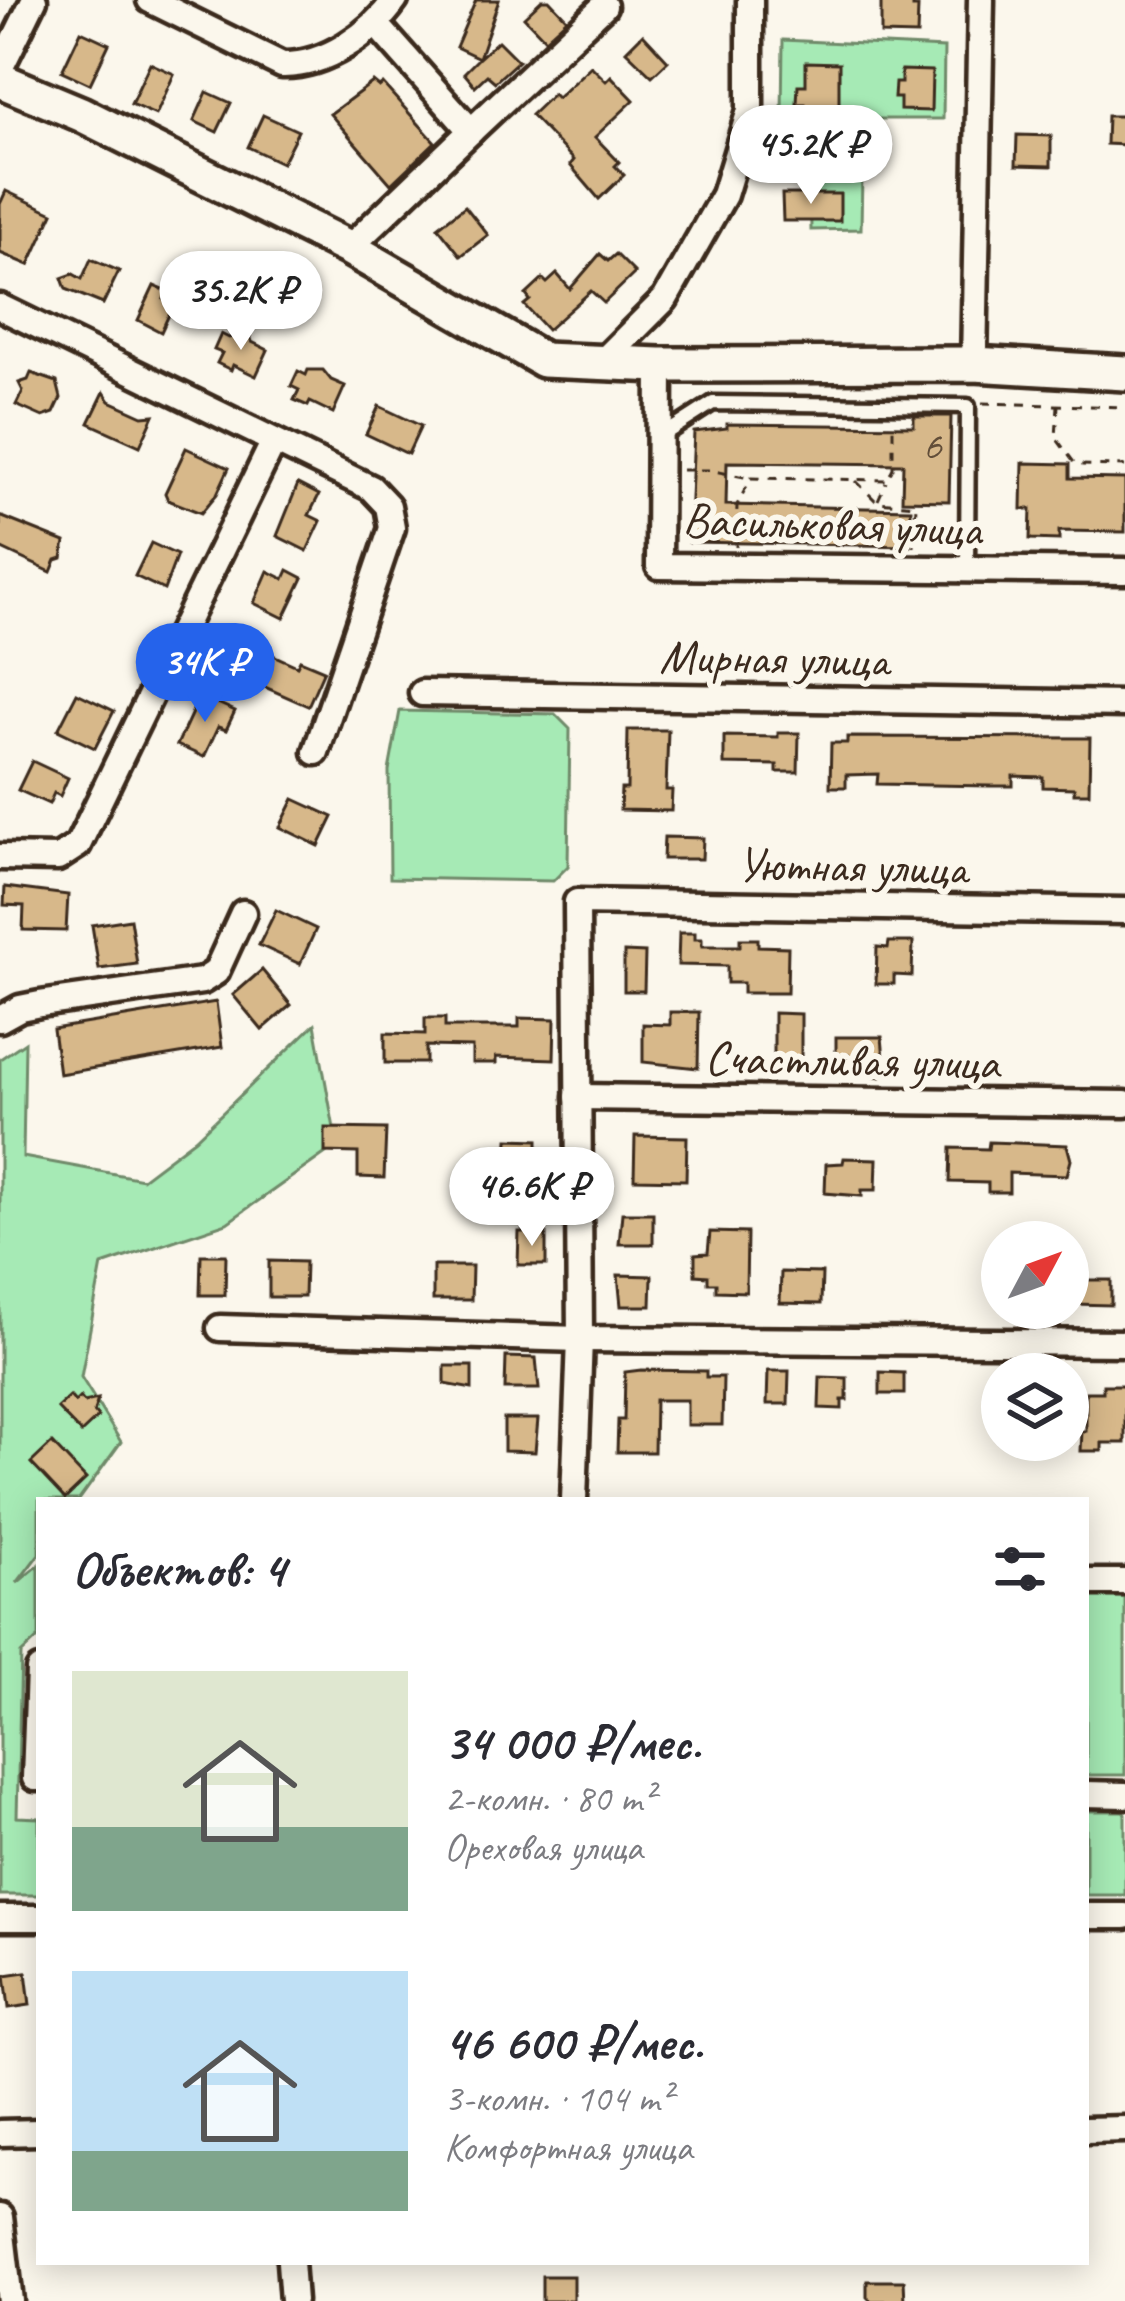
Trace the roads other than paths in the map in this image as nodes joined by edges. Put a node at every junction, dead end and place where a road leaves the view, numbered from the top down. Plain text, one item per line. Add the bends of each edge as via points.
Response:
1 (34, 0) edge
2 (150, 0) edge
3 (395, 0) edge
4 (750, 0) edge
5 (981, 0) edge
6 (604, 6) dead end
7 (377, 25) junction
8 (0, 69) edge
9 (0, 80) edge
10 (471, 131) junction
11 (349, 248) junction
12 (0, 307) edge
13 (599, 364) junction
14 (974, 364) junction
15 (660, 365) junction
16 (1125, 373) edge
17 (660, 437) junction
18 (274, 441) junction
19 (967, 569) junction
20 (1125, 571) edge
21 (422, 693) dead end
22 (1125, 704) edge
23 (316, 752) dead end
24 (0, 857) edge
25 (1125, 911) edge
26 (243, 913) dead end
27 (0, 1019) edge
28 (578, 1097) junction
29 (1125, 1104) edge
30 (220, 1328) dead end
31 (580, 1339) junction
32 (1125, 1343) edge
33 (574, 1497) edge
34 (1089, 1582) edge
35 (1125, 1582) edge
36 (1089, 1794) edge
37 (1125, 1795) edge
38 (1089, 1916) edge
39 (1125, 1916) edge
40 (0, 1918) edge
41 (36, 1918) edge
42 (1125, 2129) edge
43 (1089, 2130) edge
44 (36, 2132) edge
45 (0, 2133) edge
46 (0, 2218) edge
47 (290, 2265) edge
48 (10, 2301) edge
49 (293, 2301) edge

1 - 8 street
2 - 7 street via 282,65 305,66
3 - 7 street
4 - 13 street via 750,110 724,196 665,299
5 - 14 street
6 - 10 street
7 - 10 street
9 - 11 street
10 - 11 street
11 - 13 street via 543,360
12 - 18 street
13 - 15 street
14 - 15 street
14 - 16 street
15 - 17 street, Васильковая улица
17 - 19 street, Васильковая улица via 659,566
17 - 19 lane via 713,403 968,406
18 - 23 street via 371,488 388,506 392,529
18 - 24 street via 78,845 58,858
19 - 20 street, Васильковая улица
21 - 22 street, Мирная улица
25 - 28 street, Уютная улица via 577,902
26 - 27 street via 216,972 202,981 40,1004
28 - 29 street, Счастливая улица
28 - 31 street
30 - 31 street
31 - 32 street
31 - 33 street
34 - 35 street
36 - 37 street
38 - 39 street
40 - 41 street
42 - 43 street
44 - 45 street
46 - 48 street
47 - 49 street

